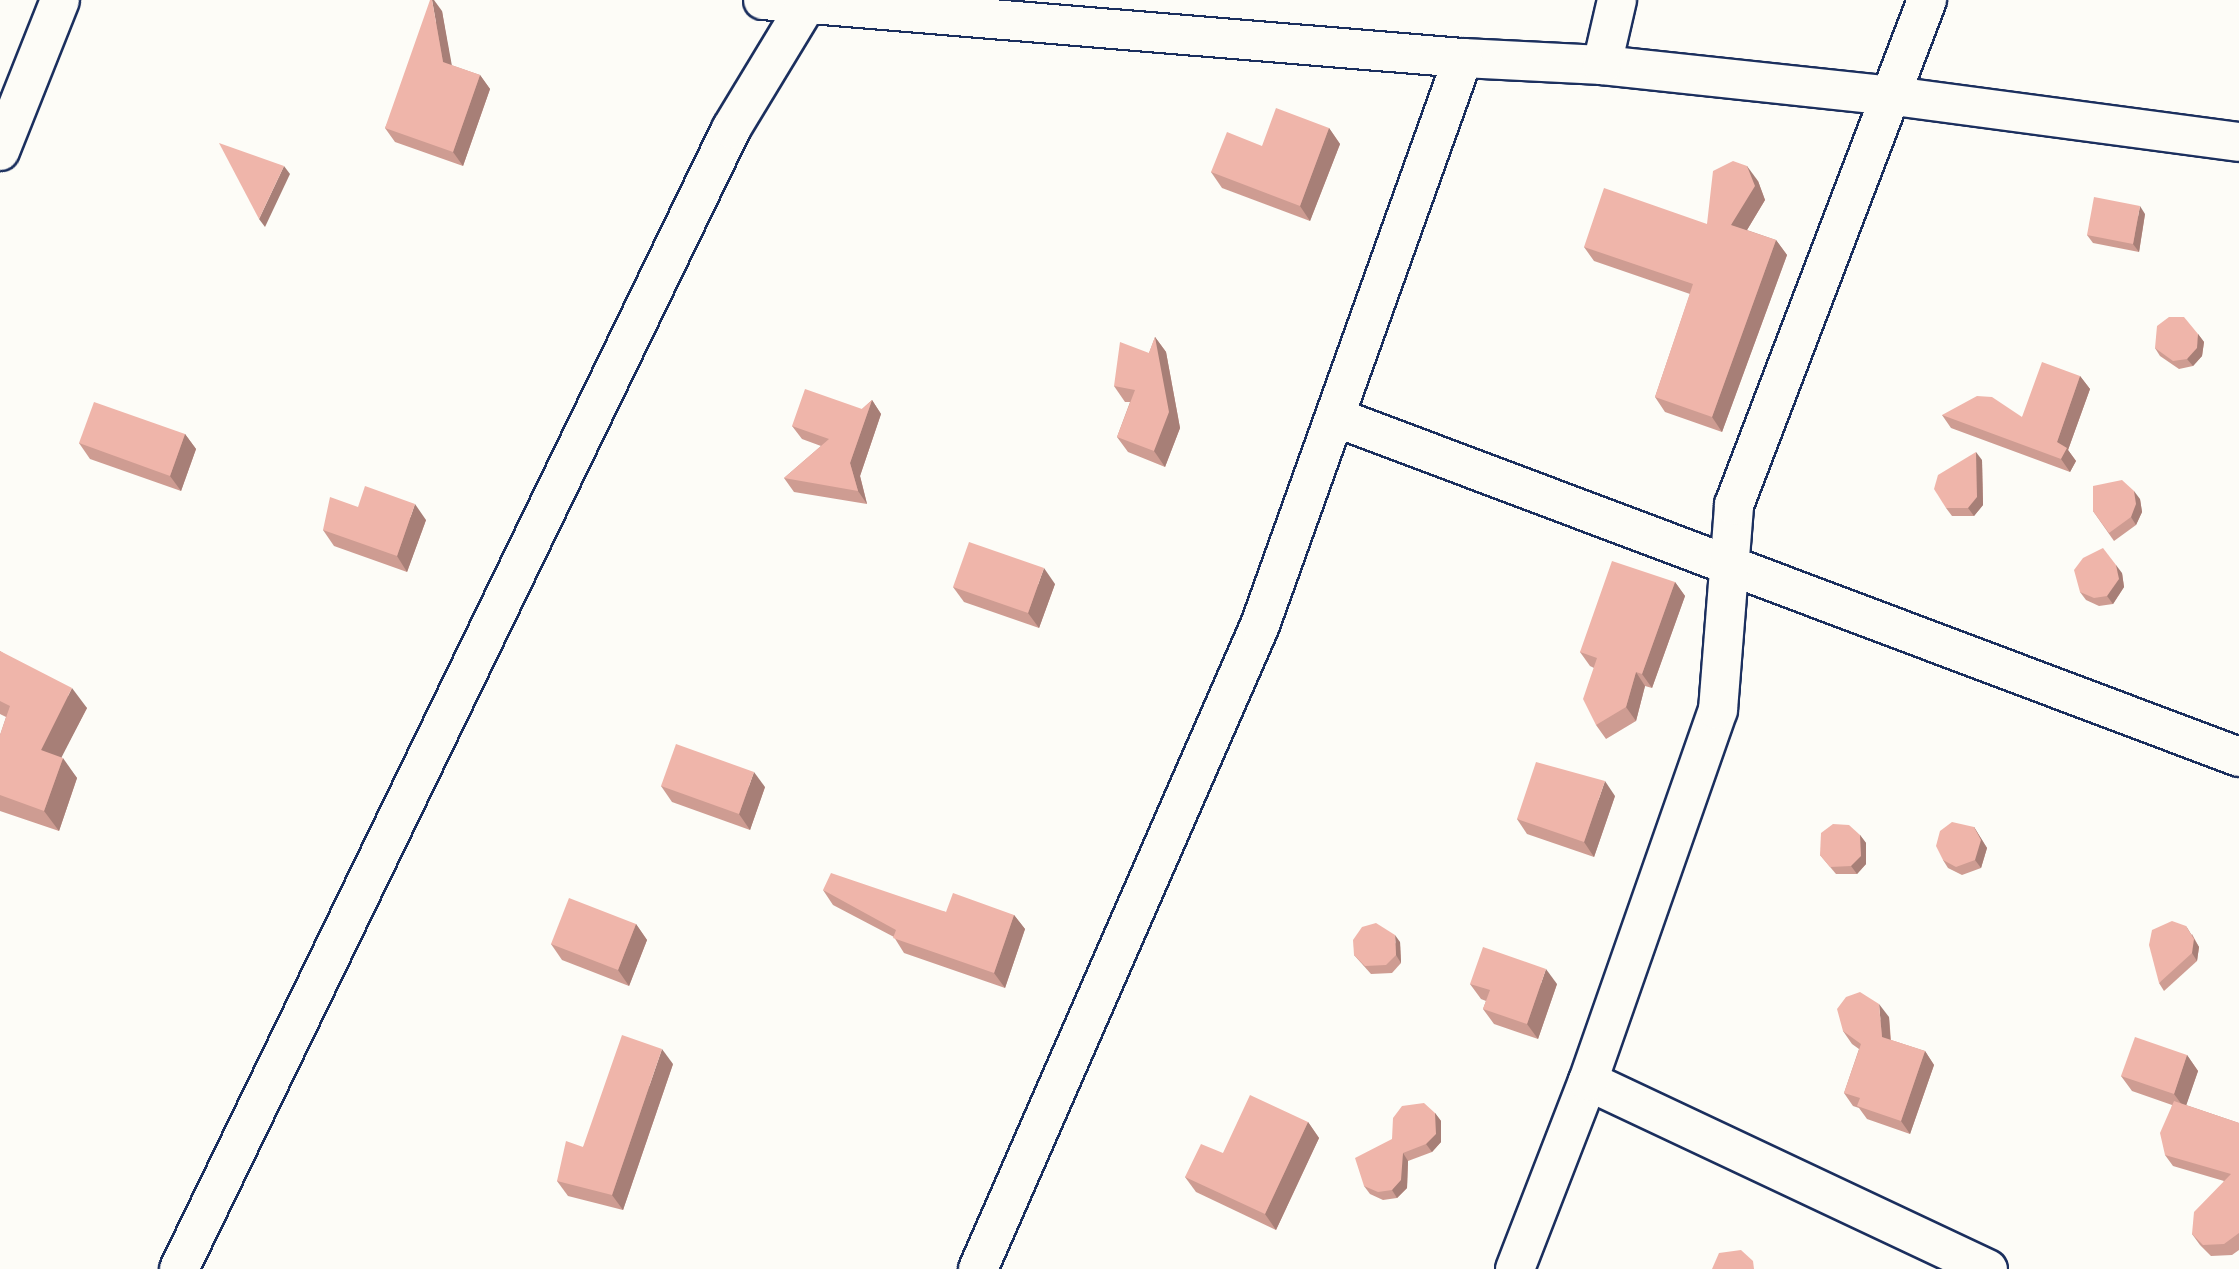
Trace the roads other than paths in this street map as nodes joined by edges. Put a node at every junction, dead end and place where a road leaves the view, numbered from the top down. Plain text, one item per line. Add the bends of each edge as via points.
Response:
1 (60, 0) edge
2 (763, 0) edge
3 (1617, 0) edge
4 (1927, 0) edge
5 (808, 3) edge
6 (1463, 58) junction
7 (1602, 65) junction
8 (1894, 96) junction
9 (2239, 142) edge
10 (0, 151) edge
11 (1335, 417) junction
12 (1731, 565) junction
13 (2239, 757) edge
14 (1588, 1081) junction
15 (179, 1269) edge
16 (978, 1269) edge
17 (1515, 1269) edge
18 (1988, 1269) edge

1 - 10 street
2 - 5 street
3 - 7 street
4 - 8 street
5 - 6 street
5 - 15 street via 731,129
6 - 7 street
6 - 11 street
7 - 8 street
8 - 9 street
8 - 12 street via 1734,505
11 - 12 street
11 - 16 street via 1260,625
12 - 13 street
12 - 14 street via 1718,710
14 - 17 street
14 - 18 street

